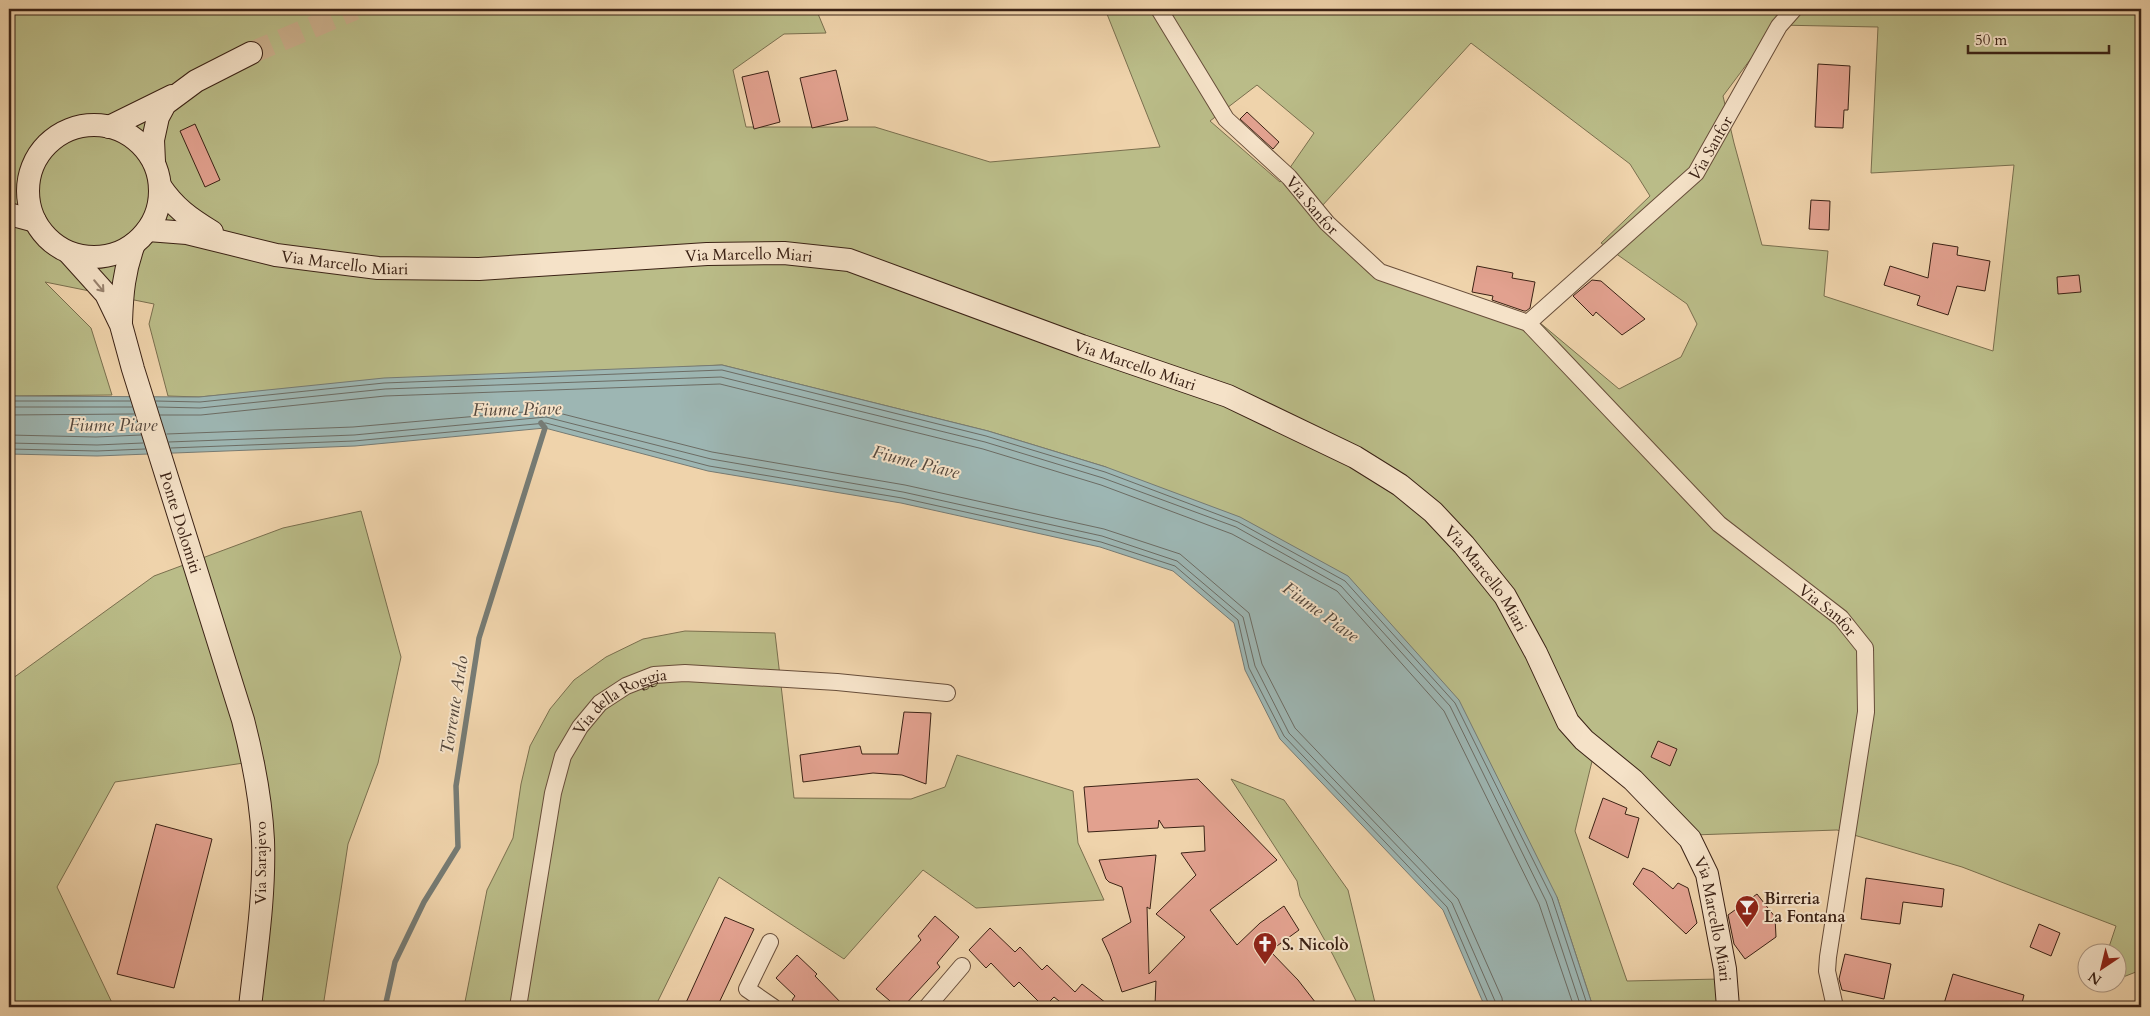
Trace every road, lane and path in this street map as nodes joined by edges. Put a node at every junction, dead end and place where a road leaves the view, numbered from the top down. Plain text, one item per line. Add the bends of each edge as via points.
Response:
1 (1159, 9) edge
2 (1794, 9) edge
3 (251, 53) tunnel mouth
4 (182, 92) junction
5 (109, 126) junction
6 (154, 162) junction
7 (31, 169) junction
8 (9, 185) edge
9 (160, 186) junction
10 (9, 214) edge
11 (35, 221) junction
12 (141, 237) junction
13 (228, 241) junction
14 (69, 253) junction
15 (1528, 323) junction
16 (121, 326) junction
17 (947, 693) dead end
18 (243, 720) joint
19 (770, 942) dead end
20 (962, 966) dead end
21 (250, 1007) edge
22 (518, 1007) edge
23 (773, 1007) edge
24 (927, 1007) edge
25 (1728, 1007) edge
26 (1835, 1007) edge

1 - 15 street, Via Sanfor via 1226,119 1289,177 1327,223 1380,272
2 - 15 street, Via Sanfor via 1779,26 1696,172
3 - 4 street via 211,72
4 - 5 street
4 - 6 street via 165,104 158,117 153,140
5 - 6 street, Via Marcello Miari via 131,136
5 - 7 street, Via Marcello Miari via 85,126 62,133 43,148
6 - 9 street, Via Marcello Miari
7 - 8 street, Via Marcello Miari
7 - 11 street, Via Marcello Miari via 28,196
9 - 12 street, Via Marcello Miari via 158,208
9 - 13 street, Via Marcello Miari via 190,220
10 - 11 street
11 - 14 street, Via Marcello Miari via 49,240
12 - 13 street, Via Marcello Miari via 187,233
12 - 14 street, Via Marcello Miari via 114,254 91,257
12 - 16 street, Ponte Dolomiti via 126,266
13 - 25 street, Via Marcello Miari via 276,255 378,268 479,269 707,254 775,253 849,260 1228,396 1355,457 1400,485 1433,512 1464,545 1505,596 1568,722 1584,740 1633,780 1690,839 1707,874 1725,969
14 -> 16 street, Ponte Dolomiti via 106,294
15 - 26 street, Via Sanfor via 1718,524 1841,618 1865,648 1866,712 1828,957 1827,971
16 - 18 street, Ponte Dolomiti
17 - 22 street, Via della Roggia via 686,672 654,675 626,686 600,703 580,727 563,756 553,793
18 - 21 street, Via Sarajevo via 254,765 263,840 259,928
19 - 23 street via 747,989
20 - 24 street

